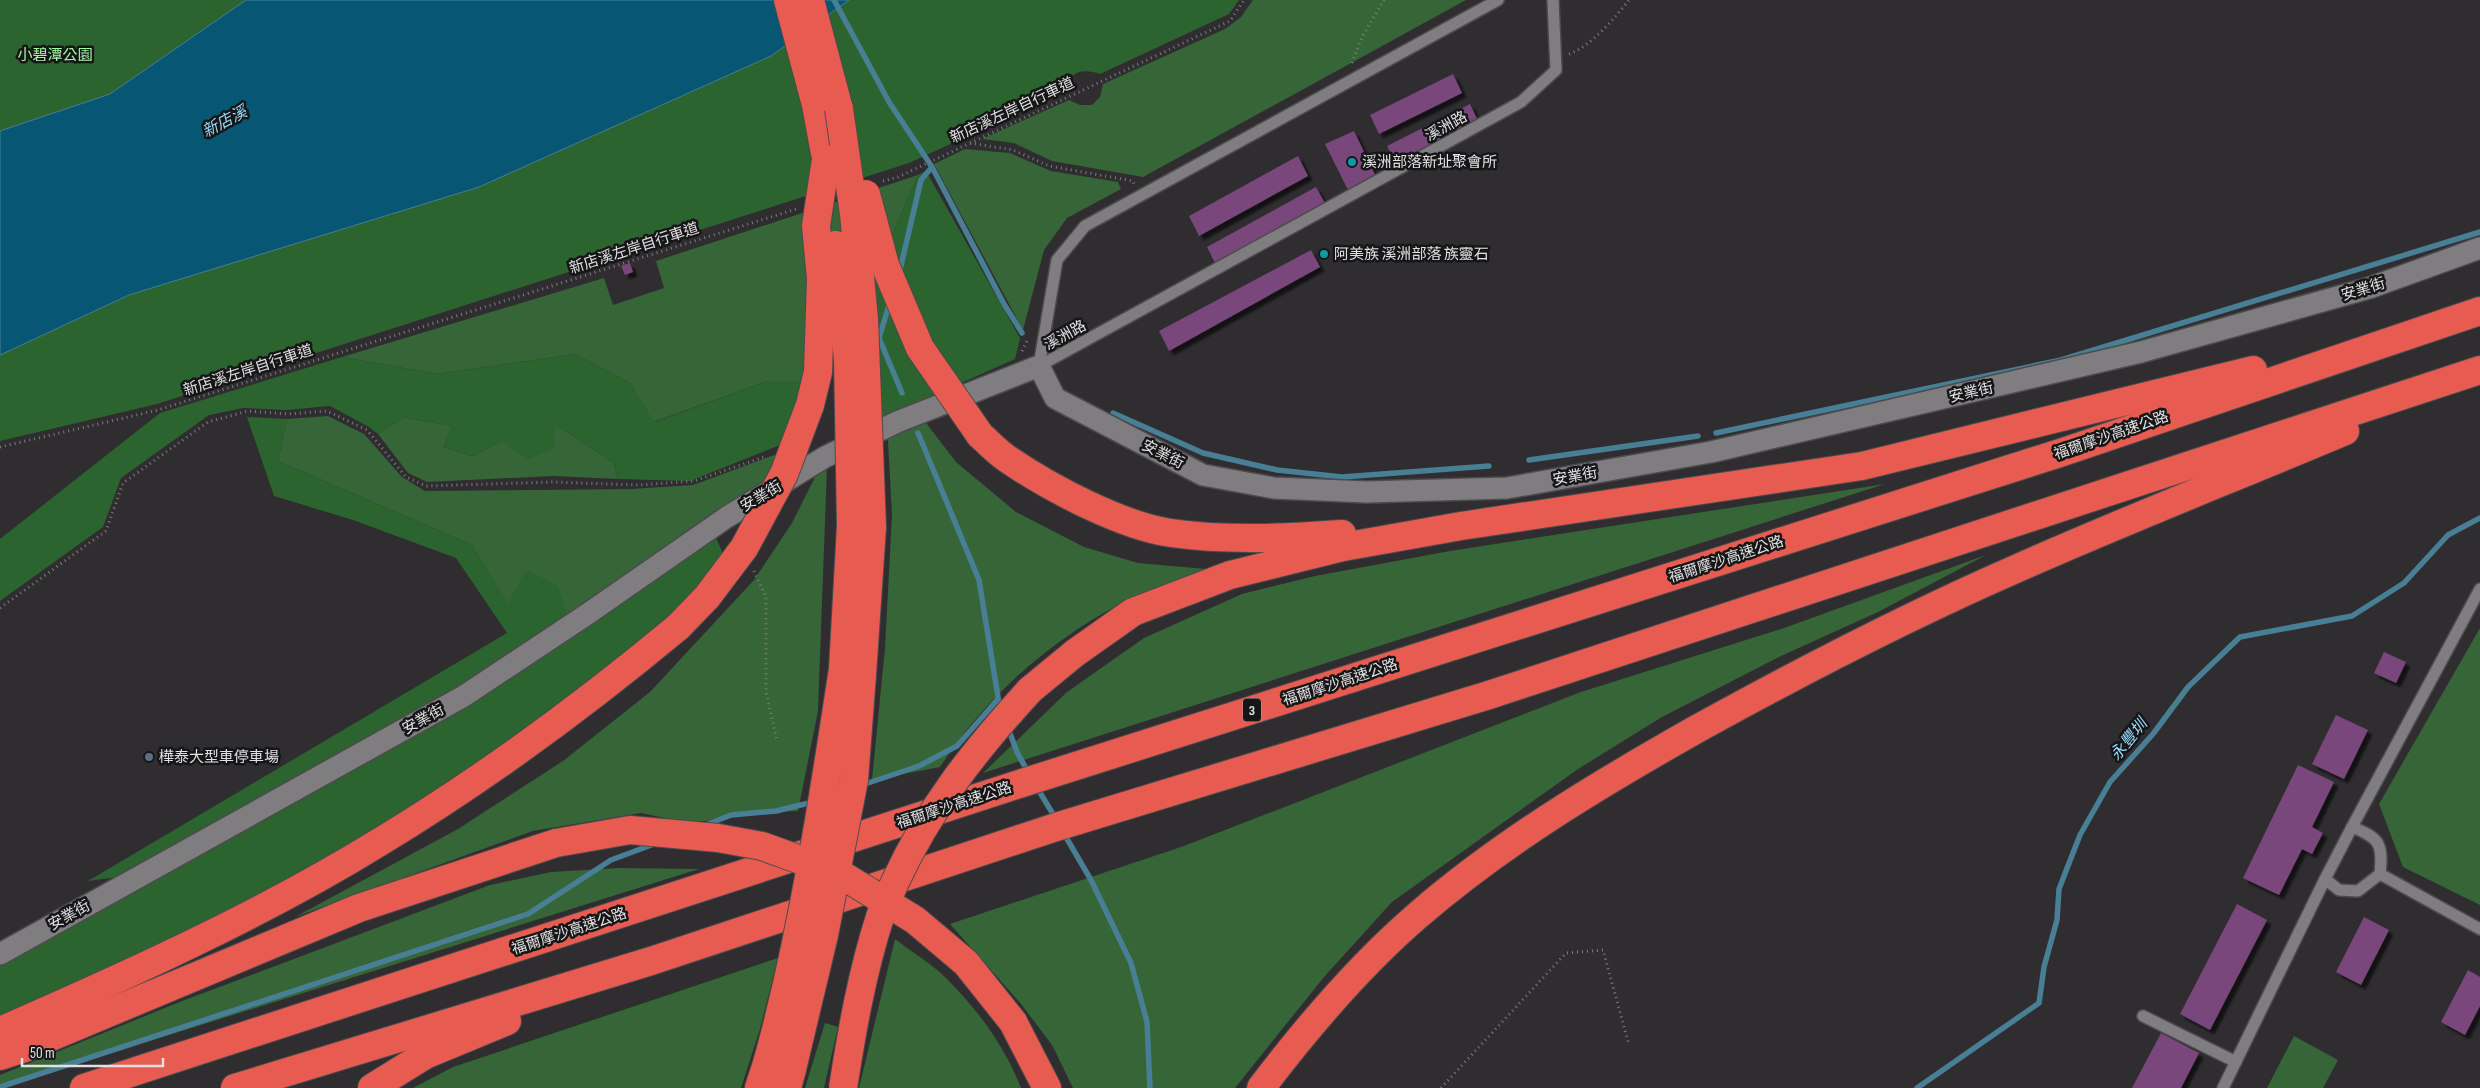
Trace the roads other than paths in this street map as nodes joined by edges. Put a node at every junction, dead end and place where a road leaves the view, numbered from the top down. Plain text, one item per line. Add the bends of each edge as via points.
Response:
1 (788, 0) edge
2 (810, 0) edge
3 (1498, 0) edge
4 (1553, 0) edge
5 (839, 109) junction
6 (826, 159) junction
7 (2480, 248) edge
8 (2480, 311) edge
9 (2419, 330) junction
10 (1039, 366) junction
11 (2480, 370) edge
12 (2480, 375) edge
13 (862, 526) junction
14 (1461, 526) junction
15 (2480, 589) edge
16 (2352, 827) junction
17 (2380, 874) junction
18 (2325, 879) junction
19 (2480, 929) edge
20 (0, 954) edge
21 (651, 961) junction
22 (2143, 1016) dead end
23 (0, 1031) edge
24 (0, 1056) edge
25 (2236, 1062) junction
26 (782, 1072) edge
27 (84, 1088) edge
28 (235, 1088) edge
29 (372, 1088) edge
30 (759, 1088) edge
31 (843, 1088) edge
32 (1047, 1088) edge
33 (1261, 1088) edge
34 (2223, 1088) edge

1 - 6 highway via 816,105
2 - 5 highway
3 - 10 lane, 溪洲路 via 1085,226 1056,260
4 - 10 lane, 溪洲路 via 1556,70 1521,102
5 - 13 highway, bridge via 864,319
5 - 14 highway, bridge via 856,156 885,265 920,348 980,435 1007,460 1079,501 1169,533 1219,538 1282,538
6 - 13 highway, bridge
6 - 23 highway, bridge via 816,226 820,279 818,372 810,405 784,474 744,548 707,597 678,627 608,686 497,766 378,844 164,956
7 - 10 street, 安業街 via 2369,288 2142,352 1711,452 1507,488 1348,491 1274,488 1203,475 1055,398
8 - 9 highway, 福爾摩沙高速公路 / 3
9 - 14 highway via 1862,466
9 - 27 highway, 福爾摩沙高速公路 / 3 via 2050,456 1013,786
10 - 20 street, 安業街 via 897,422 825,457 727,517 464,696
11 - 21 highway via 1489,695 1056,827
12 - 33 highway via 2016,569 1773,687 1632,766 1470,872 1416,917 1333,998
13 - 26 highway, bridge via 853,672 780,1016
14 - 31 highway, bridge via 1343,547 1230,575 1134,612 1075,653 1030,690 950,785 912,844 880,916 856,1005
15 - 16 lane
16 - 17 lane via 2371,834 2382,851
16 - 18 lane
17 - 18 lane via 2358,891 2339,890
17 - 19 lane
18 - 25 lane
21 - 28 highway
21 - 29 highway via 425,1055
22 - 25 lane
24 - 32 highway, bridge via 360,908 556,843 630,830 718,838 762,846 842,875 915,920 966,963 1014,1022
25 - 34 lane
26 - 30 highway

